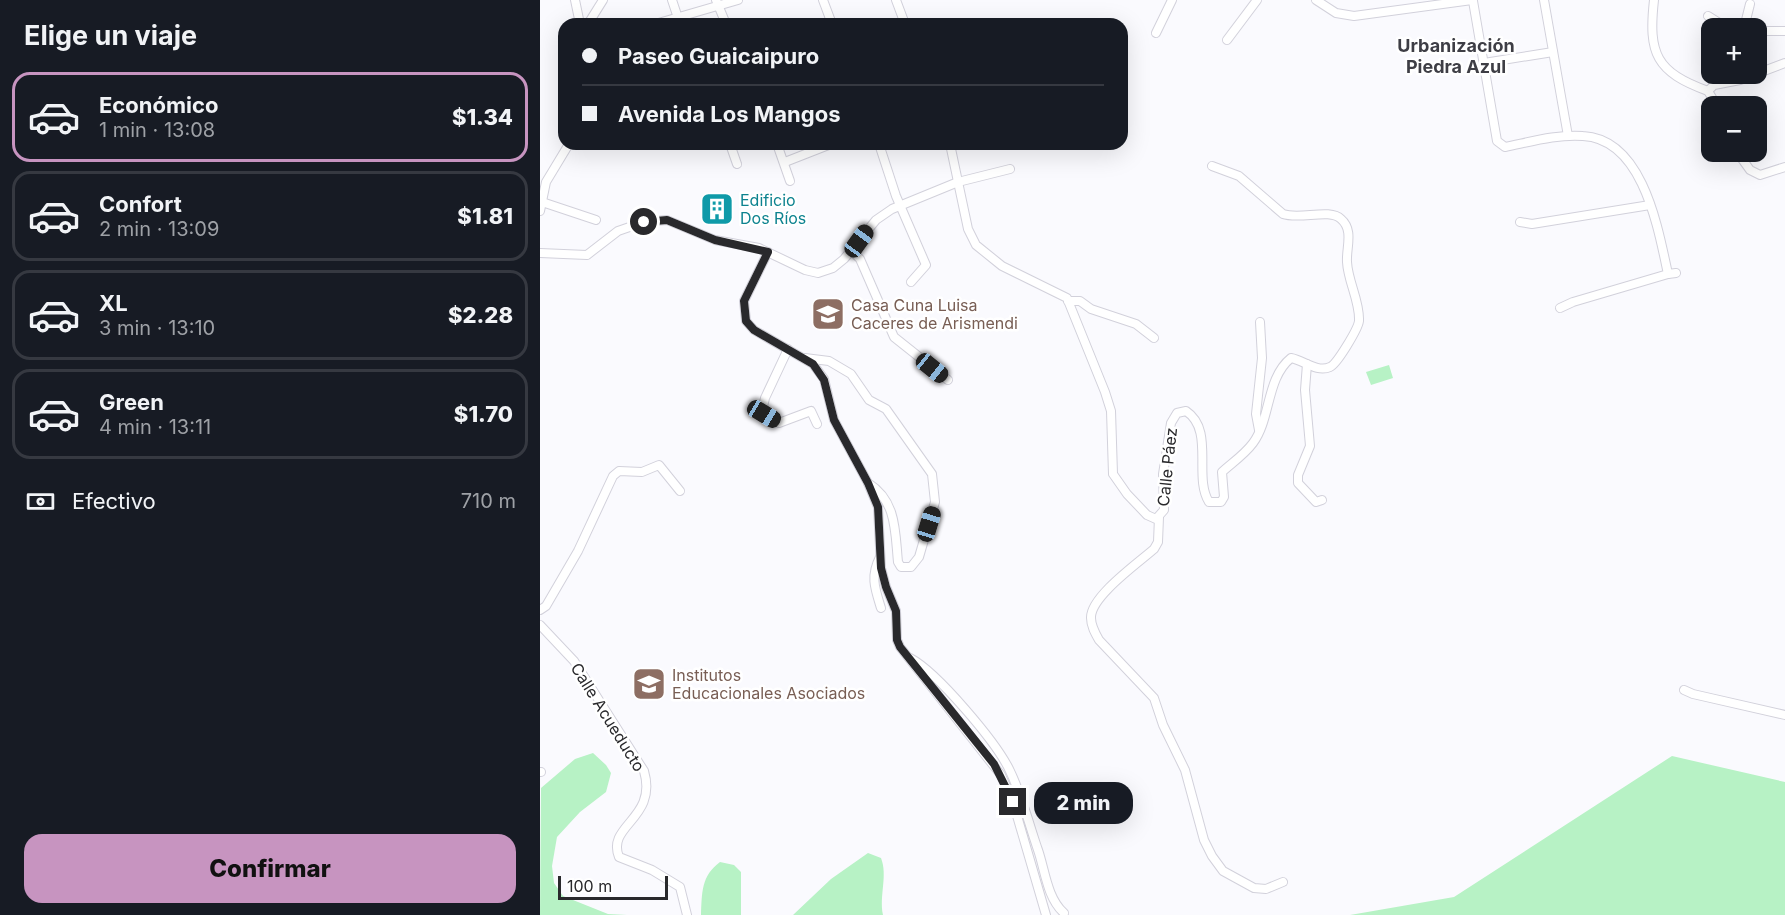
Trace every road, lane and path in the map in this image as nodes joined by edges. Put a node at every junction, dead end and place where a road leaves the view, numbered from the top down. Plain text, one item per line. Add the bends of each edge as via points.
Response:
1 (575, 0) edge
2 (603, 0) edge
3 (672, 0) edge
4 (738, 0) edge
5 (823, 0) edge
6 (896, 0) edge
7 (1172, 0) edge
8 (1257, 0) edge
9 (1317, 0) edge
10 (1544, 0) edge
11 (1654, 0) edge
12 (1472, 1) edge
13 (718, 3) edge
14 (1750, 4) dead end
15 (1708, 16) dead end
16 (579, 18) edge
17 (592, 18) edge
18 (678, 18) edge
19 (684, 18) edge
20 (724, 18) edge
21 (830, 18) edge
22 (903, 18) edge
23 (1711, 18) edge
24 (1746, 18) edge
25 (1767, 31) edge
26 (1785, 31) edge
27 (1156, 33) dead end
28 (1227, 40) dead end
29 (1553, 52) junction
30 (1484, 63) junction
31 (1785, 63) edge
32 (1708, 91) junction
33 (1711, 96) edge
34 (1568, 136) junction
35 (565, 150) edge
36 (732, 150) edge
37 (780, 150) edge
38 (816, 150) edge
39 (881, 150) edge
40 (951, 150) edge
41 (785, 162) junction
42 (1744, 162) edge
43 (737, 164) dead end
44 (1212, 166) dead end
45 (1785, 167) edge
46 (1010, 169) dead end
47 (790, 181) dead end
48 (958, 182) junction
49 (900, 205) junction
50 (1650, 205) junction
51 (541, 206) edge
52 (596, 220) dead end
53 (1520, 222) dead end
54 (852, 251) junction
55 (768, 252) junction
56 (540, 253) edge
57 (911, 282) dead end
58 (1068, 301) junction
59 (1560, 308) dead end
60 (1260, 322) dead end
61 (1154, 338) dead end
62 (788, 349) junction
63 (805, 358) junction
64 (1307, 364) junction
65 (948, 380) dead end
66 (817, 424) dead end
67 (1259, 430) junction
68 (868, 483) junction
69 (680, 491) dead end
70 (1322, 500) dead end
71 (1159, 517) junction
72 (880, 557) junction
73 (881, 608) dead end
74 (540, 610) edge
75 (540, 625) edge
76 (905, 655) junction
77 (1684, 690) dead end
78 (1785, 715) edge
79 (1283, 882) dead end
80 (1066, 914) edge
81 (687, 915) edge
82 (1047, 915) edge

1 - 16 street
2 - 17 street
3 - 18 street
4 - 13 street
5 - 21 street
6 - 22 street
7 - 27 street
8 - 28 street
9 - 12 street via 1336,13 1354,16
10 - 29 street
11 - 32 street via 1655,51 1662,64 1674,76
12 - 30 street
13 - 19 street
13 - 20 street
14 - 24 street
15 - 23 street
25 - 26 street
29 - 30 street
29 - 34 street
30 - 34 street via 1500,145
31 - 32 street via 1714,85
32 - 33 street
34 - 50 street via 1596,138 1618,150 1633,169
35 - 51 street via 546,182
36 - 43 street
37 - 41 street
38 - 41 street
39 - 49 street
40 - 48 street
41 - 47 street
42 - 45 street via 1760,175
44 - 64 street via 1239,176 1283,214 1333,214 1347,226 1347,263 1359,323 1337,363 1324,369
46 - 48 street
48 - 49 street
48 - 58 street via 968,230 976,245 1002,266
49 - 54 street via 876,220
49 - 57 street via 926,265
50 - 53 street via 1532,224
50 - 59 street via 1672,274
51 - 52 street
54 - 55 street via 833,268 818,273
54 - 65 street via 860,259 894,337
55 - 56 street via 715,240 660,220 618,231 587,255
55 - 62 street via 744,301 744,315 749,326
58 - 61 street via 1080,301 1091,309 1136,324
58 - 71 street, Calle Páez via 1111,411 1113,474 1119,486 1151,518
60 - 67 street via 1262,358 1256,414
62 - 63 street
62 - 66 street via 762,411 779,423 811,411
63 - 68 street via 819,370 834,420
63 - 68 street via 820,358 851,374 869,400 886,409 932,474 935,502 919,557 911,567 901,567 898,562 890,504
64 - 67 street, Calle Páez via 1291,358 1285,363
64 - 70 street via 1310,446 1298,483 1311,499
67 - 71 street, Calle Páez via 1254,442 1222,472 1221,502 1209,502 1203,494 1198,424 1186,411 1177,413 1162,481 1165,504
68 - 72 street via 880,517
69 - 74 street via 659,465 642,472 618,471 578,551
71 - 79 street via 1154,549 1095,601 1090,616 1094,630 1154,698 1185,770 1204,840 1223,872 1254,888 1266,889
72 - 73 street via 873,579
72 - 76 street via 883,580 897,616 897,640
75 - 81 street, Calle Acueducto via 574,661 644,771 645,800 617,840 619,857 680,887
76 - 80 street via 933,675 1010,770 1050,892
76 - 82 street via 1001,775
77 - 78 street
80 - 82 street

